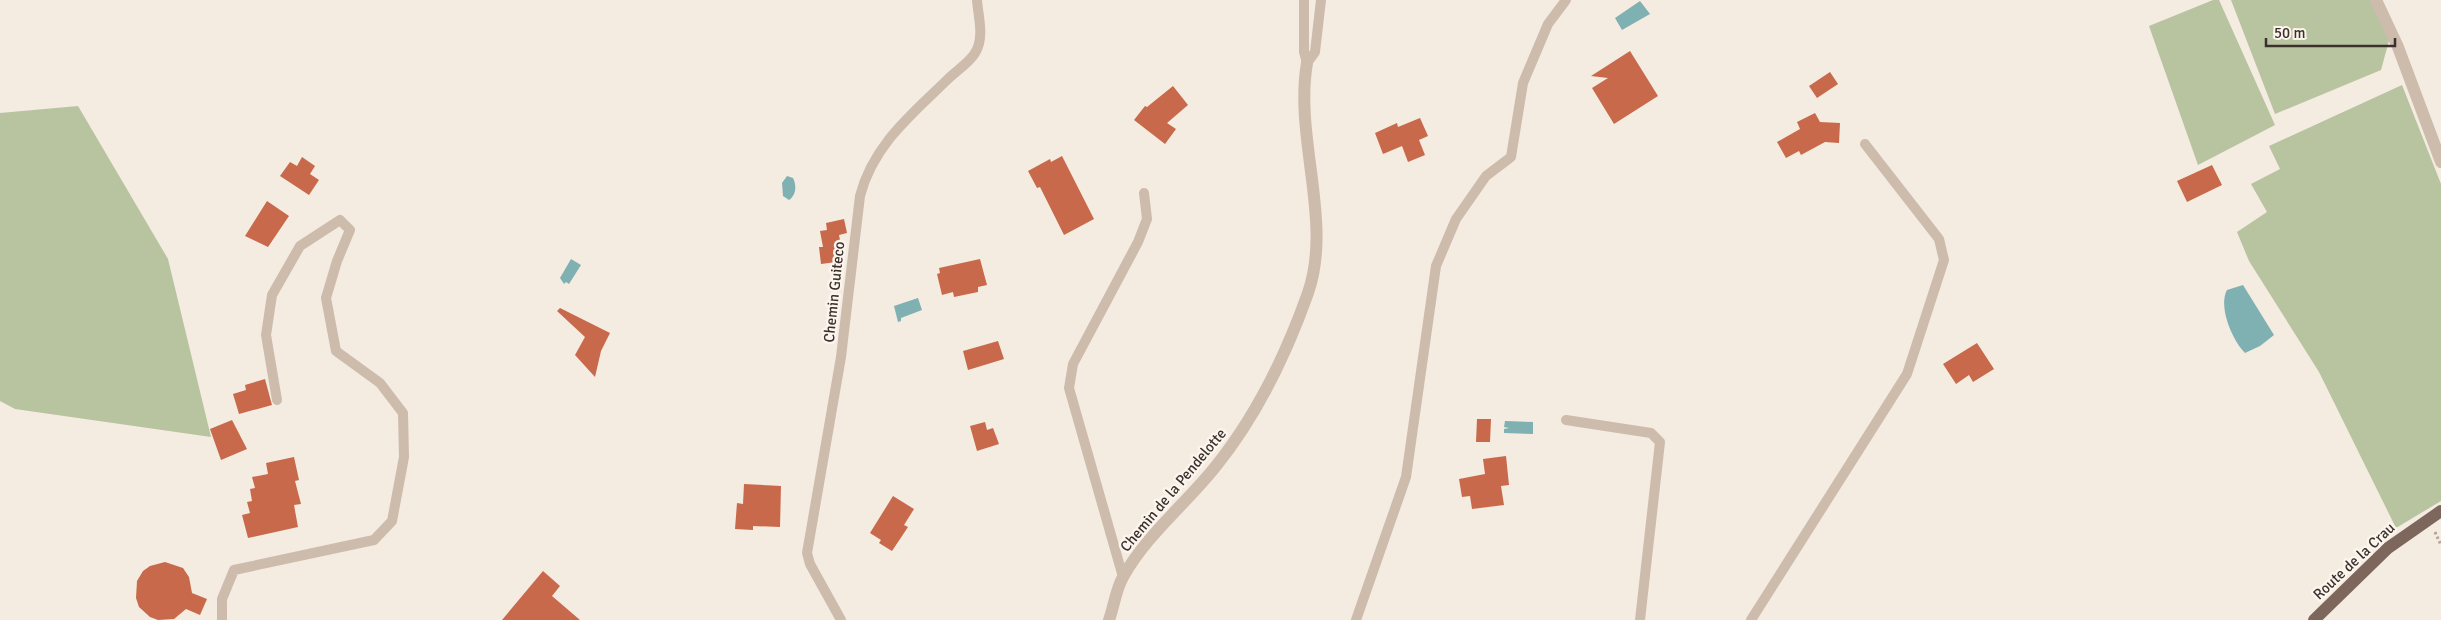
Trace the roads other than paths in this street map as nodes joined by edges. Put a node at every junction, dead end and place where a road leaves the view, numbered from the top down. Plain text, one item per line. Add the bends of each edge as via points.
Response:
1 (977, 0) edge
2 (1304, 0) edge
3 (1321, 0) edge
4 (1566, 0) edge
5 (2376, 0) edge
6 (1307, 63) junction
7 (1865, 144) dead end
8 (2441, 162) edge
9 (1144, 193) dead end
10 (277, 400) dead end
11 (1566, 420) dead end
12 (2441, 511) edge
13 (1123, 577) junction
14 (222, 620) edge
15 (840, 620) edge
16 (1109, 620) edge
17 (1356, 620) edge
18 (1640, 620) edge
19 (1750, 620) edge
20 (2314, 620) edge

1 - 15 lane, Chemin Guiteco via 980,28 976,53 892,132 863,184 860,196 841,357 807,553
2 - 6 lane
3 - 6 lane via 1316,52
4 - 17 lane via 1548,24 1523,83 1511,157 1486,176 1456,219 1436,266 1406,477
5 - 8 street via 2398,47
6 - 13 street, Chemin de la Pendelotte via 1304,107 1316,244 1314,273 1308,291 1271,379 1246,426
7 - 19 lane via 1939,239 1944,260 1907,374
9 - 13 lane via 1147,219 1073,364 1069,388
10 - 14 lane via 266,335 272,295 300,246 340,220 350,230 326,298 336,351 380,383 403,413 404,457 392,521 374,540 234,570 222,599
11 - 18 lane via 1651,433 1660,442
12 - 20 main road, Route de la Crau via 2388,548
13 - 16 street, Chemin de la Pendelotte

